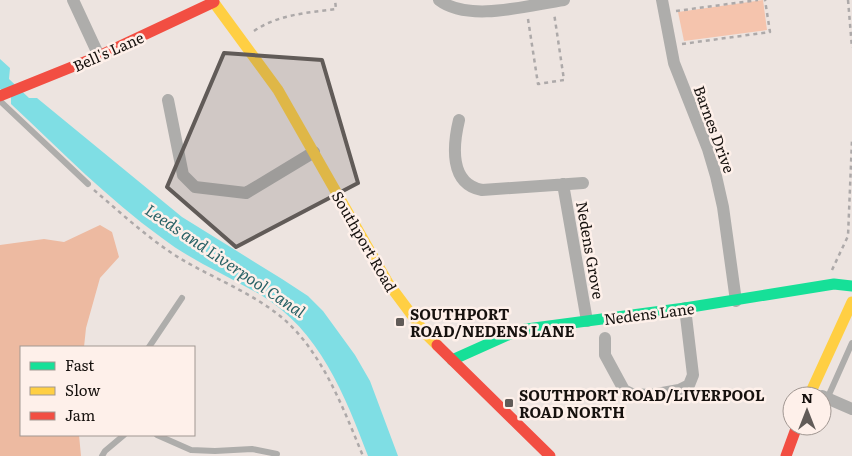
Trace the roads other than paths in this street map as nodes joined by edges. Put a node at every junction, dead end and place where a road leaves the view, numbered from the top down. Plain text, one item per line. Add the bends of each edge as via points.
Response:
1 (72, 0) edge
2 (439, 0) edge
3 (213, 1) edge
4 (558, 1) edge
5 (663, 6) edge
6 (99, 56) junction
7 (2, 97) edge
8 (168, 100) dead end
9 (459, 120) dead end
10 (314, 152) junction
11 (583, 183) dead end
12 (88, 184) road end
13 (563, 184) junction
14 (852, 286) edge
15 (182, 298) dead end
16 (736, 301) junction
17 (852, 302) edge
18 (685, 308) junction
19 (587, 321) junction
20 (604, 338) dead end
21 (852, 343) edge
22 (150, 346) edge
23 (452, 360) junction
24 (822, 386) edge
25 (824, 386) edge
26 (832, 401) edge
27 (852, 409) edge
28 (123, 436) edge
29 (159, 436) edge
30 (793, 436) edge
31 (277, 454) dead end
32 (102, 456) edge
33 (550, 456) edge
34 (786, 456) edge

1 - 6 street
2 - 4 street via 470,12
3 - 6 main road, Bell's Lane
3 - 10 main road, Southport Road via 278,90
5 - 16 street, Barnes Drive via 681,84 716,176
6 - 7 main road, Bell's Lane
7 - 12 lane
8 - 10 street via 183,175 195,188 246,193
9 - 13 street, Nedens Grove via 455,137 456,162 466,185 482,190
10 - 23 main road, Southport Road via 399,300
11 - 13 street, Nedens Grove
13 - 19 street, Nedens Grove
14 - 16 main road, Nedens Lane via 834,284
15 - 22 lane
16 - 18 main road, Nedens Lane
17 - 24 main road
18 - 19 main road, Nedens Lane
18 - 20 street via 693,375 689,385 679,390 640,396 624,390 605,355
19 - 23 main road, Nedens Lane via 519,330
21 - 25 lane
23 - 33 main road, Southport Road
26 - 27 street
28 - 32 lane
29 - 31 lane via 191,450 252,449
30 - 34 main road

